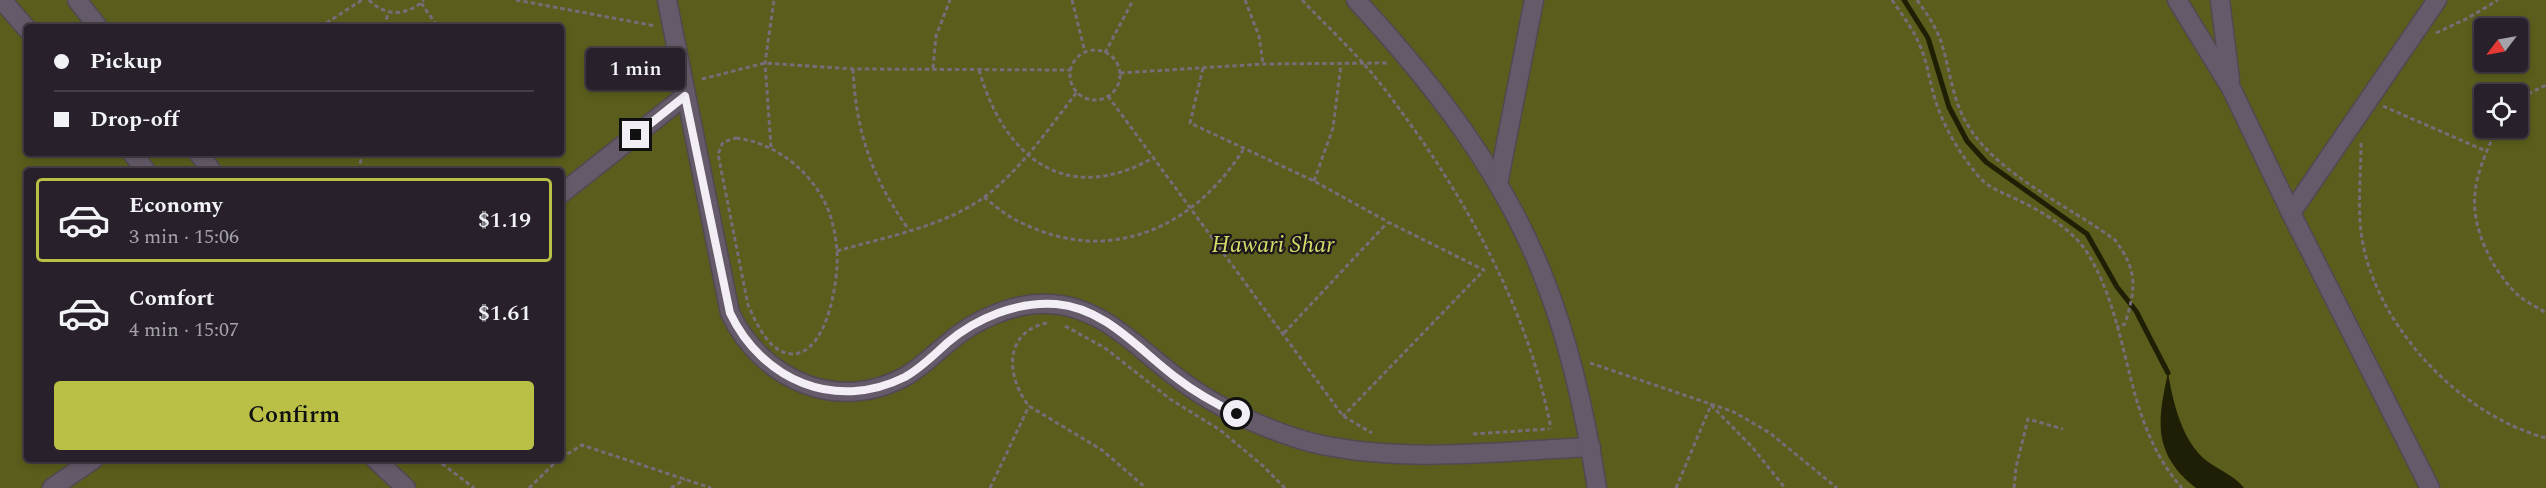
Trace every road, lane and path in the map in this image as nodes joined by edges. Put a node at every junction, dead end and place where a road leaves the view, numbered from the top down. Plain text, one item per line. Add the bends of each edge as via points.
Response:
1 (2, 0) edge
2 (77, 0) edge
3 (362, 0) edge
4 (369, 0) edge
5 (516, 0) edge
6 (667, 0) edge
7 (774, 0) edge
8 (950, 0) edge
9 (1072, 0) edge
10 (1133, 0) edge
11 (1245, 0) edge
12 (1302, 0) edge
13 (1356, 0) edge
14 (1534, 0) edge
15 (1892, 0) edge
16 (1917, 0) edge
17 (2177, 0) edge
18 (2220, 0) edge
19 (2437, 0) edge
20 (2498, 0) edge
21 (423, 2) edge
22 (388, 12) junction
23 (96, 24) edge
24 (325, 24) edge
25 (386, 24) edge
26 (436, 24) edge
27 (24, 26) edge
28 (672, 29) junction
29 (2410, 40) junction
30 (1085, 52) junction
31 (1105, 53) junction
32 (765, 63) junction
33 (1263, 64) junction
34 (1341, 64) junction
35 (1364, 64) junction
36 (933, 68) junction
37 (1203, 68) junction
38 (853, 69) junction
39 (979, 69) junction
40 (1071, 70) junction
41 (1119, 73) junction
42 (2546, 85) edge
43 (2231, 88) junction
44 (684, 90) junction
45 (1077, 92) junction
46 (2528, 95) edge
47 (1108, 96) junction
48 (2368, 100) junction
49 (2492, 138) edge
50 (2361, 141) dead end
51 (771, 147) junction
52 (1243, 150) junction
53 (2486, 151) junction
54 (1027, 154) junction
55 (134, 156) edge
56 (200, 156) edge
57 (1153, 158) junction
58 (144, 168) edge
59 (210, 168) edge
60 (1314, 181) junction
61 (1498, 184) junction
62 (564, 191) edge
63 (984, 197) junction
64 (1191, 208) junction
65 (2291, 213) junction
66 (1388, 222) junction
67 (909, 230) junction
68 (837, 251) junction
69 (2546, 313) edge
70 (2117, 327) junction
71 (1284, 333) junction
72 (1569, 355) junction
73 (1029, 405) junction
74 (1711, 405) junction
75 (1343, 416) junction
76 (1549, 429) dead end
77 (2063, 429) dead end
78 (1467, 434) dead end
79 (1377, 436) dead end
80 (2546, 438) edge
81 (1591, 447) junction
82 (1554, 449) junction
83 (564, 456) edge
84 (90, 462) edge
85 (378, 462) edge
86 (440, 462) edge
87 (556, 462) edge
88 (684, 479) junction
89 (52, 488) edge
90 (406, 488) edge
91 (474, 488) edge
92 (529, 488) edge
93 (671, 488) edge
94 (711, 488) edge
95 (990, 488) edge
96 (1146, 488) edge
97 (1285, 488) edge
98 (1597, 488) edge
99 (1676, 488) edge
100 (1785, 488) edge
101 (1837, 488) edge
102 (2014, 488) edge
103 (2182, 488) edge
104 (2430, 488) edge

1 - 27 street
2 - 23 street
3 - 24 path
4 - 22 path
5 - 28 path
6 - 28 street
7 - 32 path
8 - 36 path via 936,36
9 - 30 path
10 - 31 path
11 - 33 path via 1259,36
12 - 35 path
13 - 61 street via 1413,63
14 - 61 street
15 - 70 path via 1919,43 1941,116 1966,160 1990,187 2041,213 2084,247 2099,274
16 - 70 path via 1940,38 1958,105 1974,136 1992,156 2115,240 2135,282 2125,324
17 - 43 street
18 - 43 street
19 - 29 street
20 - 29 path via 2452,26
21 - 22 path via 407,12
21 - 26 path
22 - 25 path
28 - 44 street
29 - 48 street
30 - 31 path
30 - 40 path
31 - 41 path via 1115,60
32 - 38 path
32 - 44 path
32 - 51 path
33 - 34 path
33 - 37 path
34 - 35 path
34 - 60 path via 1333,128
35 - 82 path via 1399,108 1477,226 1532,355
36 - 38 path
36 - 39 path
37 - 41 path
37 - 52 path via 1190,123
38 - 67 path via 855,106 870,164
39 - 40 path
39 - 54 path via 990,105 1007,134
40 - 45 path
41 - 47 path via 1118,84
42 - 46 path
43 - 65 street
44 - 62 street
44 - 82 street via 730,313 758,355 802,384 854,391 886,384 916,369 978,322 1016,308 1058,304 1097,316 1197,392 1293,437 1350,450 1423,454
45 - 47 path via 1092,99
45 - 54 path
47 - 57 path
48 - 53 path
48 - 65 street
49 - 53 path
50 - 80 path via 2362,239 2378,288 2402,330 2430,366 2458,391 2485,410
51 - 68 path via 799,169 819,193 831,220
51 - 68 path via 731,138 723,142 718,154 748,305 761,331 777,348 793,354 818,336 832,297
52 - 60 path
52 - 64 path via 1216,187
53 - 69 path via 2474,194 2479,232 2494,267 2520,296
54 - 57 path via 1059,174 1096,178 1130,170
54 - 63 path
55 - 58 street
56 - 59 street
57 - 64 path
60 - 66 path
61 - 72 street via 1545,281
63 - 64 path via 1020,223 1082,240 1135,236
63 - 67 path via 949,216
64 - 71 path
65 - 104 street
66 - 71 path
66 - 75 path via 1484,270
67 - 68 path
70 - 103 path via 2140,417 2157,455
71 - 75 path
72 - 74 path
72 - 81 street
73 - 95 path
73 - 96 path via 1101,450
73 - 97 path via 1015,382 1015,346 1023,334 1038,325 1064,325 1105,348 1170,399 1220,430
74 - 99 path
74 - 100 path
74 - 101 path via 1734,412 1762,428
75 - 79 path
76 - 78 path
77 - 102 path via 2028,419
81 - 82 street
81 - 98 street
83 - 88 path via 582,445
84 - 89 street
85 - 90 street
86 - 91 path
87 - 92 path
88 - 93 path
88 - 94 path

